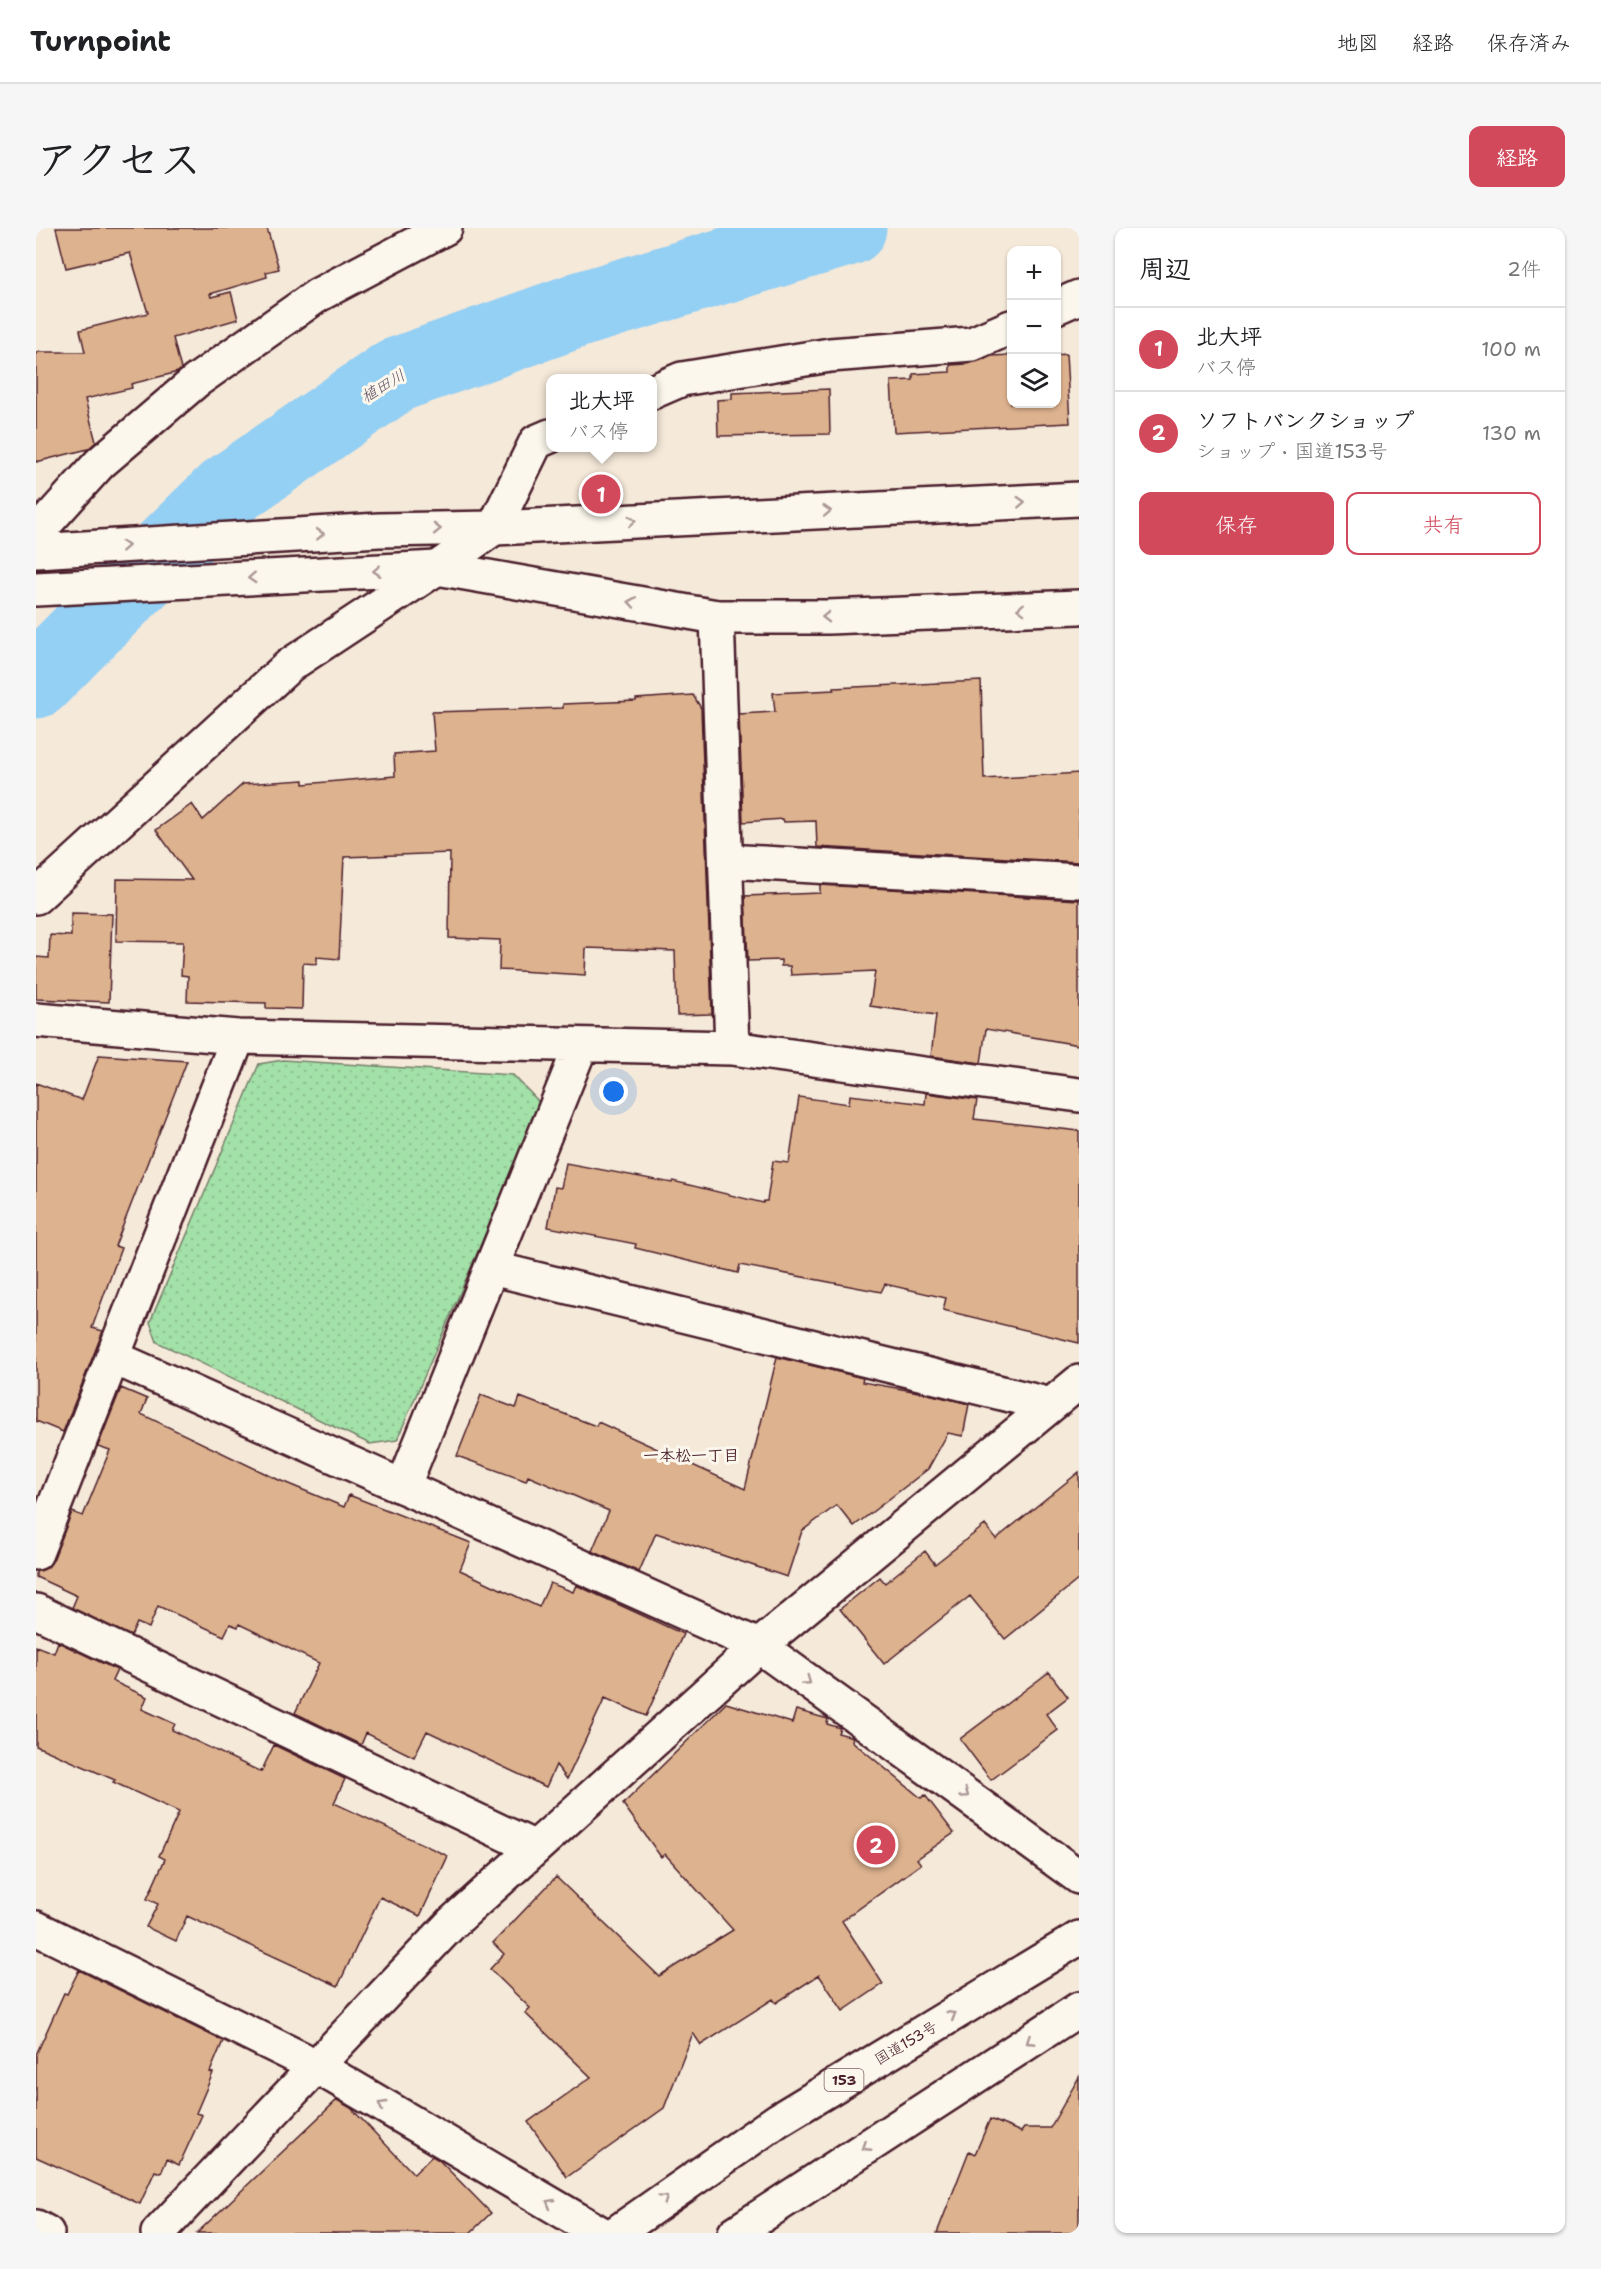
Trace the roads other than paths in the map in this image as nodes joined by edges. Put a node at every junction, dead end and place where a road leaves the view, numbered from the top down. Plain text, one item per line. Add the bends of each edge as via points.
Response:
1 (439, 229) edge
2 (1079, 297) edge
3 (1061, 305) edge
4 (1007, 329) edge
5 (657, 390) edge
6 (546, 438) edge
7 (1079, 499) edge
8 (494, 528) junction
9 (36, 534) edge
10 (51, 550) edge
11 (437, 568) junction
12 (36, 589) edge
13 (1079, 607) edge
14 (717, 617) junction
15 (726, 861) junction
16 (1079, 881) edge
17 (36, 897) edge
18 (36, 1020) edge
19 (238, 1037) junction
20 (581, 1045) junction
21 (732, 1048) junction
22 (1079, 1095) edge
23 (491, 1268) junction
24 (113, 1357) junction
25 (1079, 1382) edge
26 (1051, 1405) junction
27 (403, 1487) junction
28 (36, 1552) edge
29 (36, 1611) edge
30 (759, 1646) junction
31 (535, 1848) junction
32 (1079, 1876) edge
33 (36, 1928) edge
34 (1079, 1938) edge
35 (1079, 2009) edge
36 (316, 2066) junction
37 (36, 2227) edge
38 (47, 2233) edge
39 (158, 2233) edge
40 (600, 2233) edge
41 (616, 2233) edge
42 (735, 2233) edge

1 - 9 main road via 318,295 196,381 100,463
2 - 3 main road
4 - 5 main road via 972,344 830,355 682,379
6 - 8 main road via 536,442
8 -> 7 main road
10 -> 8 main road via 379,530
8 - 11 main road
11 -> 12 main road
14 -> 11 main road
11 - 17 main road via 290,665
13 -> 14 main road via 828,617
14 - 15 main road
15 - 16 main road
15 - 21 main road
18 - 19 main road
19 - 20 main road
19 - 24 main road
20 - 21 main road
20 - 23 main road
21 - 22 main road
23 - 26 main road
23 - 27 main road
24 - 27 main road
24 - 28 main road
25 - 26 main road
26 - 30 main road
27 - 30 main road
29 - 31 main road
30 - 31 main road
30 -> 32 main road
31 - 36 main road via 452,1923
33 - 36 main road
41 -> 34 main road, 国道153号 / 153 via 778,2120
35 -> 42 main road
36 - 39 main road
40 -> 36 main road
37 - 38 main road

